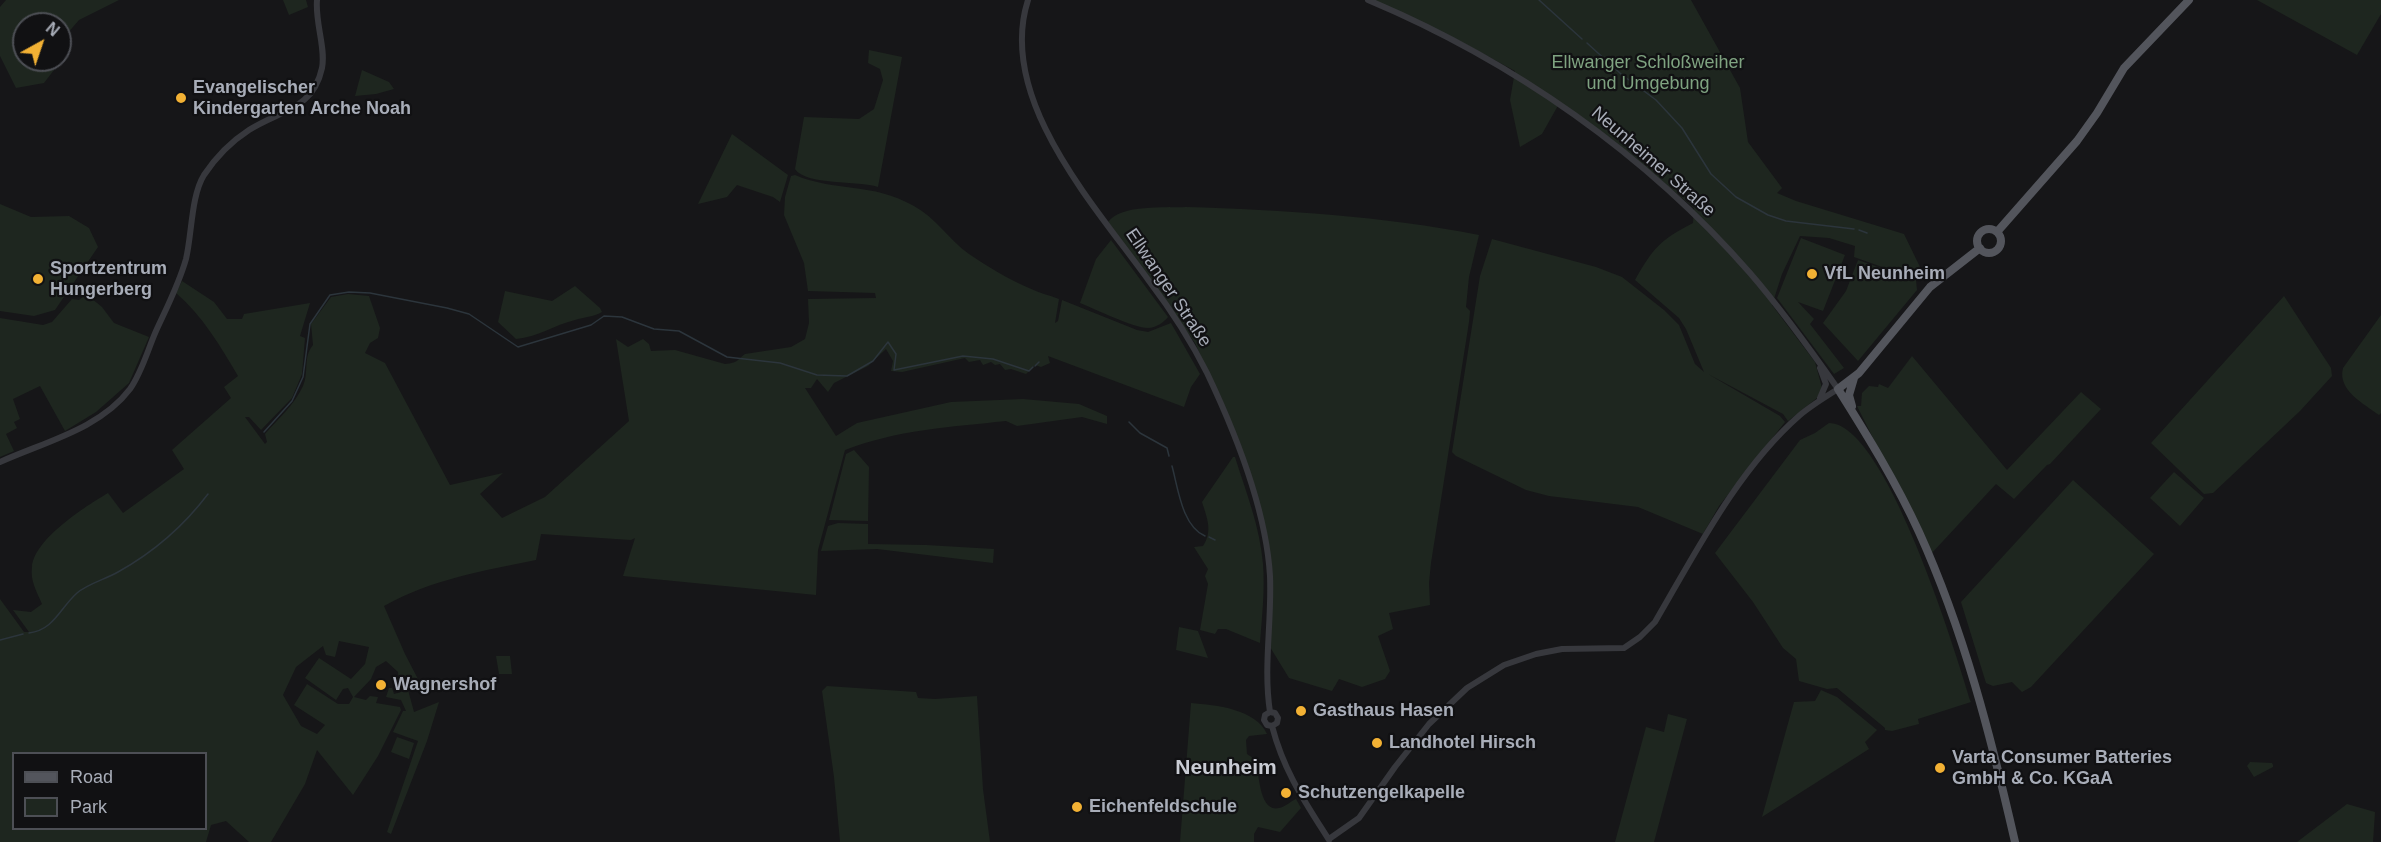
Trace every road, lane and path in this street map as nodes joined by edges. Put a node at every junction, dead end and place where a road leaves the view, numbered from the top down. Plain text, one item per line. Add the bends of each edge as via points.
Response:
1 (317, 0) edge
2 (1028, 0) edge
3 (1368, 0) edge
4 (2189, 0) edge
5 (1997, 232) junction
6 (1980, 248) junction
7 (1818, 360) junction
8 (1855, 377) junction
9 (1838, 389) junction
10 (1814, 404) junction
11 (1854, 414) junction
12 (0, 462) edge
13 (1329, 840) edge
14 (2015, 842) edge

1 - 12 street via 323,65 316,85 297,107 241,136 204,174 184,264 131,388 114,405 76,430
2 - 13 street, Ellwanger Straße via 1022,27 1022,55 1031,91 1054,147 1179,326 1206,372 1240,452 1268,554 1267,686 1270,712 1278,718 1272,726 1285,767
3 - 7 street, Neunheimer Straße via 1492,62 1564,107 1618,148 1730,251
4 - 5 main road via 2124,68 2077,141
5 - 6 main road via 1990,229 1981,233
5 - 6 main road via 2001,240 1999,249 1988,253
6 - 8 main road via 1930,287
7 - 9 street, Neunheimer Straße
7 - 10 street via 1826,384
8 - 9 main road
8 - 11 main road via 1849,395
9 - 10 street
9 - 11 main road
10 - 13 street via 1779,435 1743,479 1655,622 1640,638 1624,648 1562,649 1536,654 1504,665 1467,688 1429,724 1359,818
11 - 14 main road via 1904,501 1947,601 1980,703

